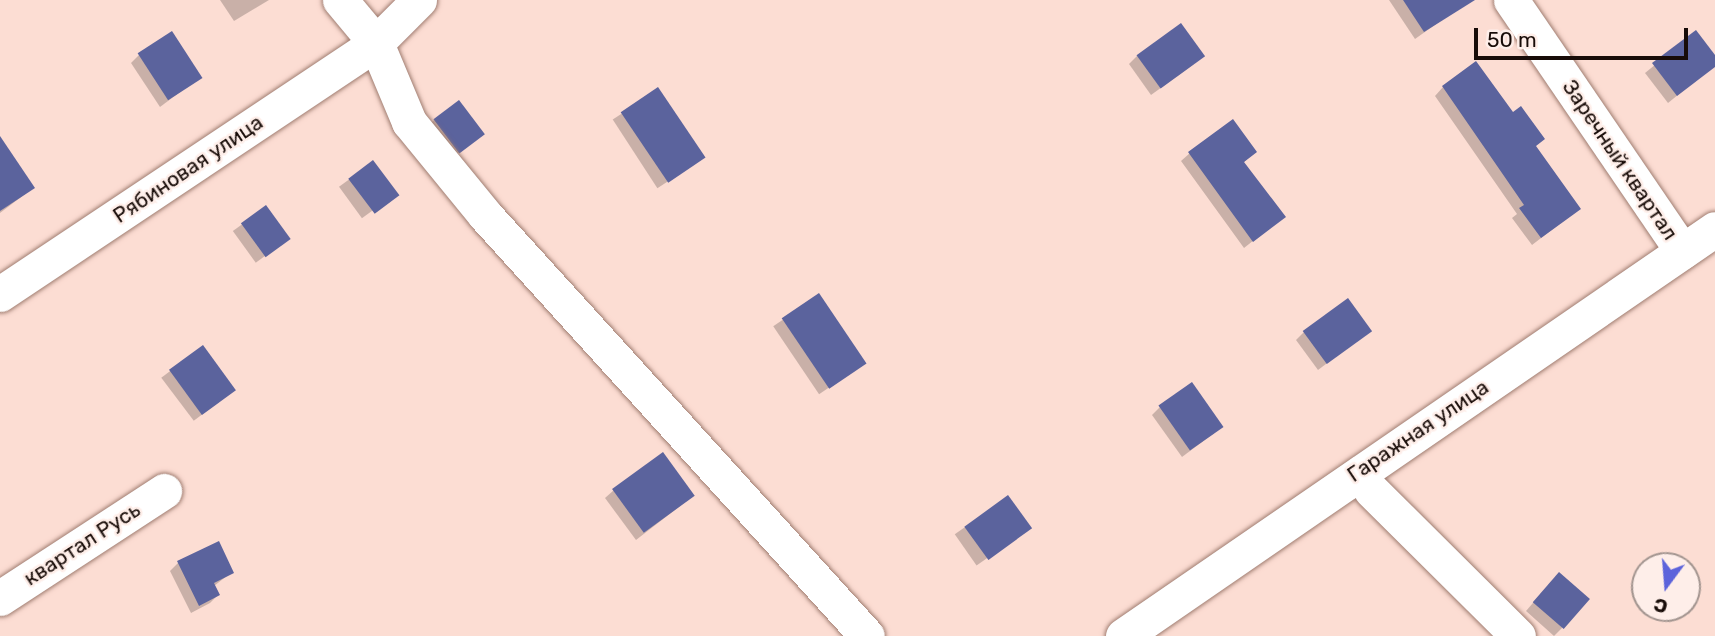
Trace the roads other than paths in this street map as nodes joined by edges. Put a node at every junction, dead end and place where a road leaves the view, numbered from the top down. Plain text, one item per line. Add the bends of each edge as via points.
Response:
1 (340, 0) edge
2 (419, 0) edge
3 (1511, 0) edge
4 (376, 43) junction
5 (1715, 229) edge
6 (1682, 251) junction
7 (0, 295) edge
8 (1371, 490) dead end
9 (164, 491) dead end
10 (0, 598) edge
11 (1134, 633) edge
12 (867, 636) edge
13 (1518, 636) edge

1 - 4 street
2 - 4 street, Рябиновая улица
3 - 6 street, Заречный квартал
4 - 7 street, Рябиновая улица
4 - 12 street via 409,122 485,215
5 - 6 street, Гаражная улица
6 - 11 street, Гаражная улица
8 - 13 street
9 - 10 street, квартал Русь

